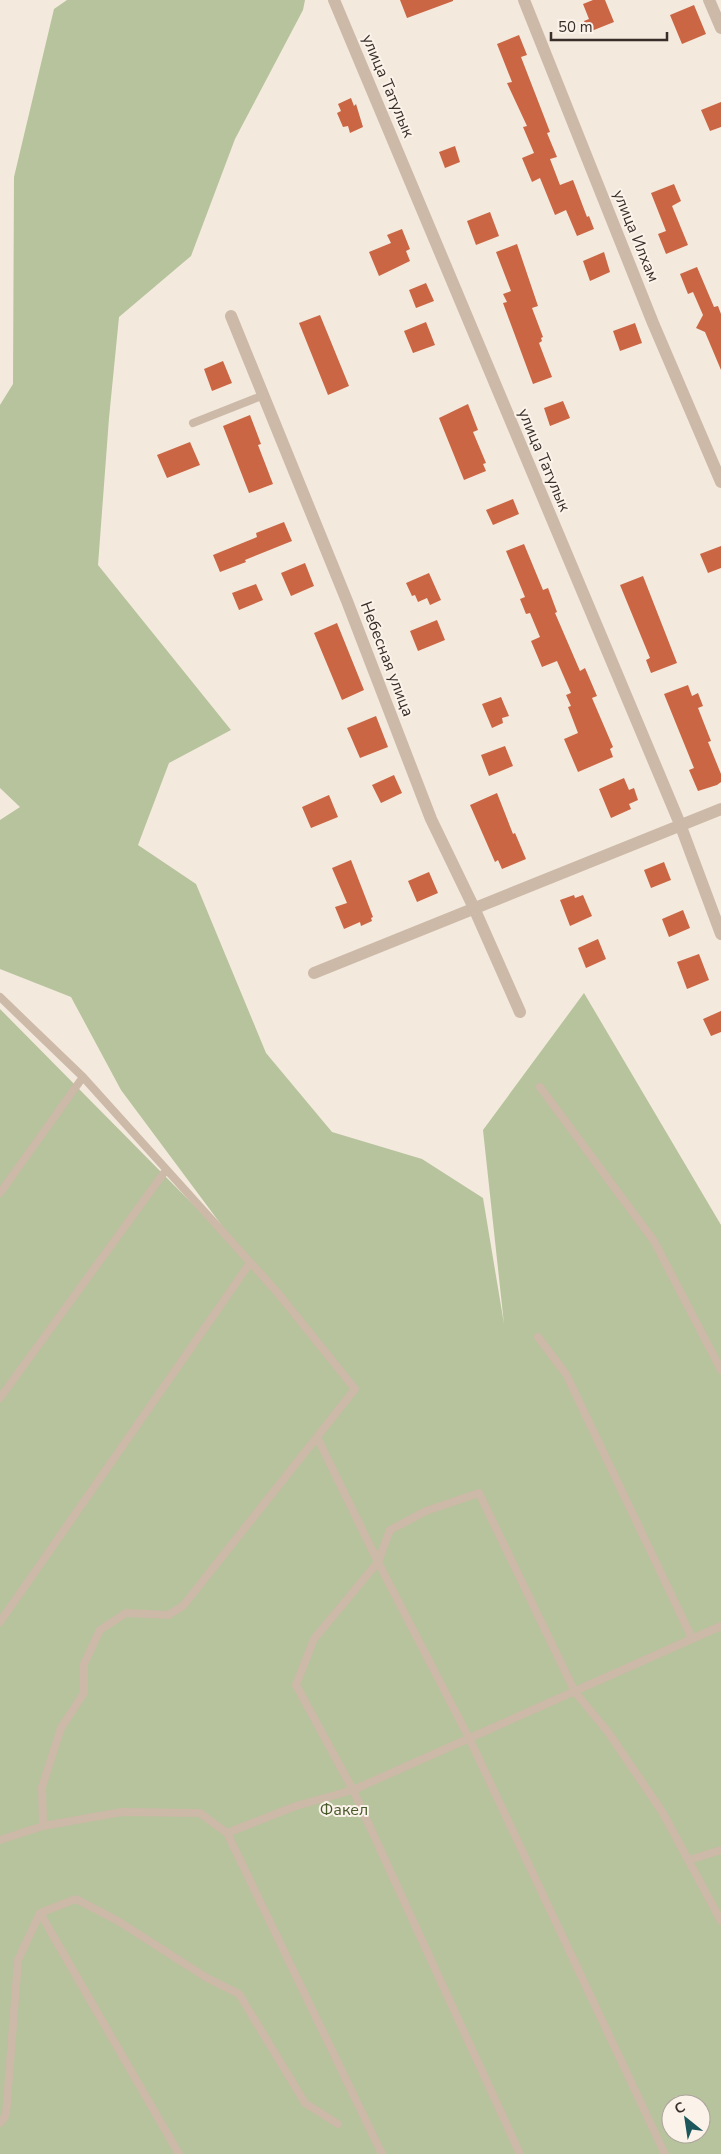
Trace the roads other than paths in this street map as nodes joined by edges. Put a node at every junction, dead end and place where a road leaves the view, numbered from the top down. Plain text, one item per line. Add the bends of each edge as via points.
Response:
1 (334, 0) edge
2 (524, 0) edge
3 (709, 0) edge
4 (721, 28) edge
5 (230, 316) dead end
6 (264, 395) junction
7 (193, 423) dead end
8 (721, 482) edge
9 (721, 809) edge
10 (680, 824) junction
11 (474, 908) junction
12 (721, 934) edge
13 (314, 973) dead end
14 (0, 997) edge
15 (520, 1012) dead end
16 (83, 1077) junction
17 (540, 1087) dead end
18 (166, 1170) junction
19 (0, 1193) edge
20 (250, 1263) junction
21 (538, 1338) dead end
22 (721, 1370) edge
23 (0, 1398) edge
24 (317, 1437) junction
25 (378, 1562) junction
26 (0, 1622) edge
27 (721, 1626) edge
28 (692, 1638) junction
29 (575, 1692) junction
30 (470, 1740) junction
31 (353, 1790) junction
32 (43, 1826) junction
33 (227, 1833) junction
34 (0, 1840) edge
35 (721, 1850) edge
36 (689, 1860) junction
37 (40, 1913) junction
38 (721, 1921) edge
39 (0, 2123) edge
40 (338, 2124) dead end
41 (179, 2154) edge
42 (382, 2154) edge
43 (520, 2154) edge
44 (665, 2154) edge

1 - 10 street, улица Татулык
2 - 8 street, улица Илхам
3 - 4 street
5 - 6 street, Небесная улица
6 - 7 lane
6 - 11 street, Небесная улица via 431,819
9 - 10 street
10 - 11 street
10 - 12 street, улица Татулык
11 - 13 street
11 - 15 street, Небесная улица
14 - 16 lane
16 - 18 lane
16 - 19 lane
17 - 22 lane via 654,1241
18 - 20 lane
18 - 23 lane
20 - 24 lane via 355,1389
20 - 26 lane
21 - 28 lane via 566,1374
24 - 25 lane
24 - 32 lane via 183,1606 168,1615 126,1613 100,1630 84,1664 84,1693 61,1728 42,1787
25 - 29 lane via 390,1530 426,1511 479,1493
25 - 30 lane
25 - 31 lane via 314,1639 296,1685
27 - 28 lane
28 - 29 lane
29 - 30 lane
29 - 36 lane via 608,1732 658,1805
30 - 31 lane
30 - 44 lane
31 - 33 lane via 296,1806
31 - 43 lane
32 - 33 lane via 122,1812 200,1813
32 - 34 lane
33 - 42 lane
35 - 36 lane
36 - 38 lane
37 - 39 lane via 18,1960 6,2115
37 - 40 lane via 76,1899 239,1994 305,2103
37 - 41 lane

